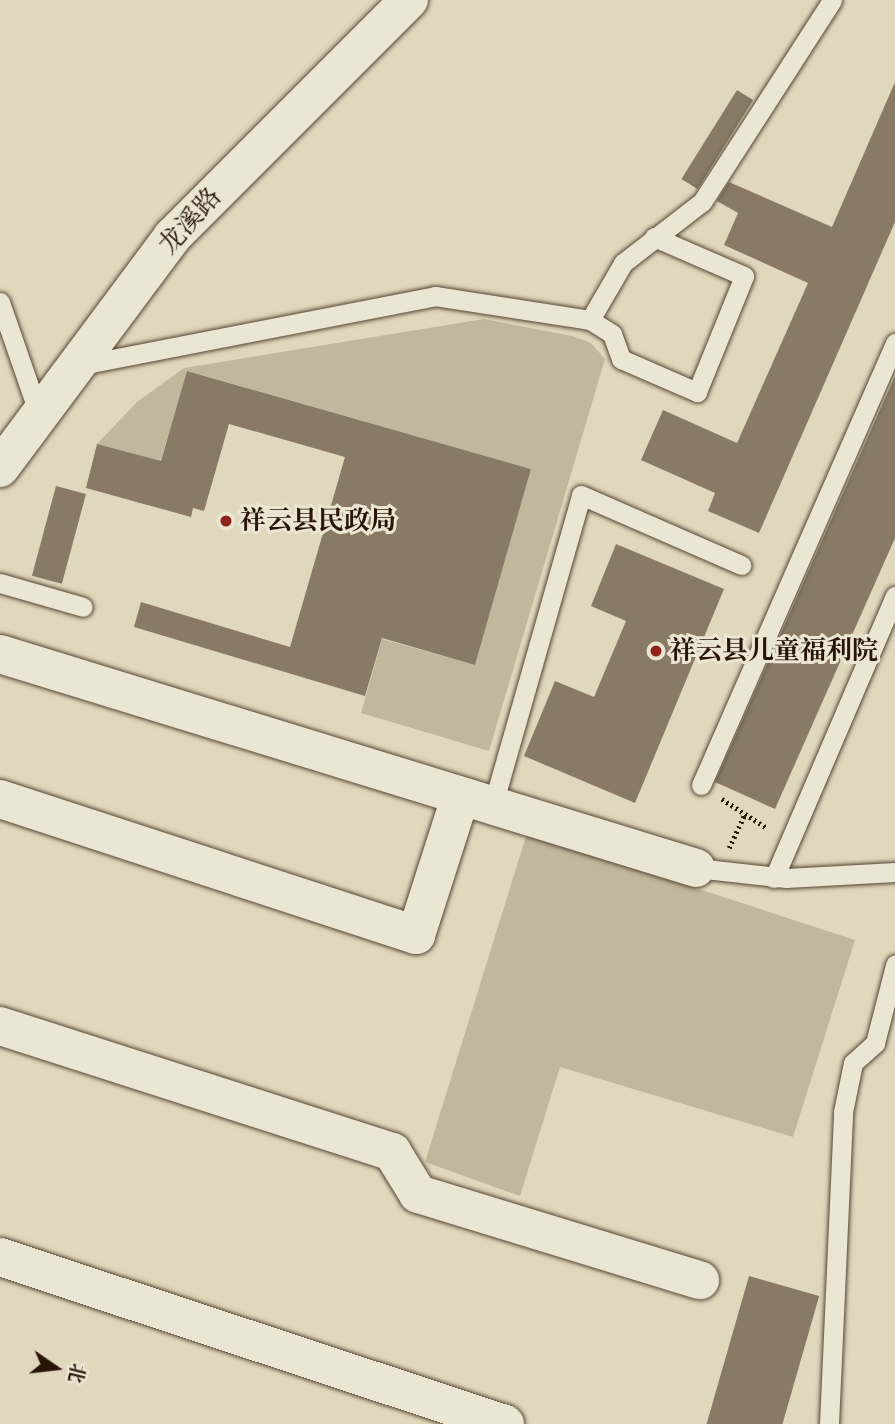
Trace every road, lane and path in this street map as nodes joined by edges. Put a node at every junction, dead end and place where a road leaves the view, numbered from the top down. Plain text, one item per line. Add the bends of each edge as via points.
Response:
1 (409, 0) edge
2 (832, 0) edge
3 (654, 237) junction
4 (0, 302) edge
5 (590, 320) junction
6 (895, 343) edge
7 (73, 366) junction
8 (38, 412) junction
9 (0, 468) edge
10 (741, 565) dead end
11 (0, 583) edge
12 (895, 596) edge
13 (83, 607) dead end
14 (0, 654) edge
15 (701, 785) joint
16 (0, 799) edge
17 (476, 803) junction
18 (789, 842) junction
19 (696, 868) joint
20 (895, 872) edge
21 (774, 878) junction
22 (895, 965) edge
23 (0, 1027) edge
24 (895, 1035) edge
25 (875, 1043) junction
26 (0, 1257) edge
27 (700, 1280) dead end
28 (505, 1424) edge
29 (829, 1424) edge

1 - 7 street, 龙溪路 via 172,237
2 - 3 lane via 702,202
3 - 5 lane via 610,279
3 - 5 lane via 744,276 697,392 621,359 612,334
4 - 8 lane
5 - 7 lane via 435,296
6 - 15 lane
7 - 8 street, 龙溪路
8 - 9 street, 龙溪路
10 - 17 lane via 581,495
11 - 13 lane
12 - 18 lane
14 - 17 street
15 - 18 path
16 - 17 street via 416,935
17 - 19 street
18 - 21 lane
19 - 21 lane
20 - 21 lane
22 - 25 lane
23 - 27 street via 392,1152 418,1194
24 - 25 lane
25 - 29 lane via 853,1063 843,1112
26 - 28 street

